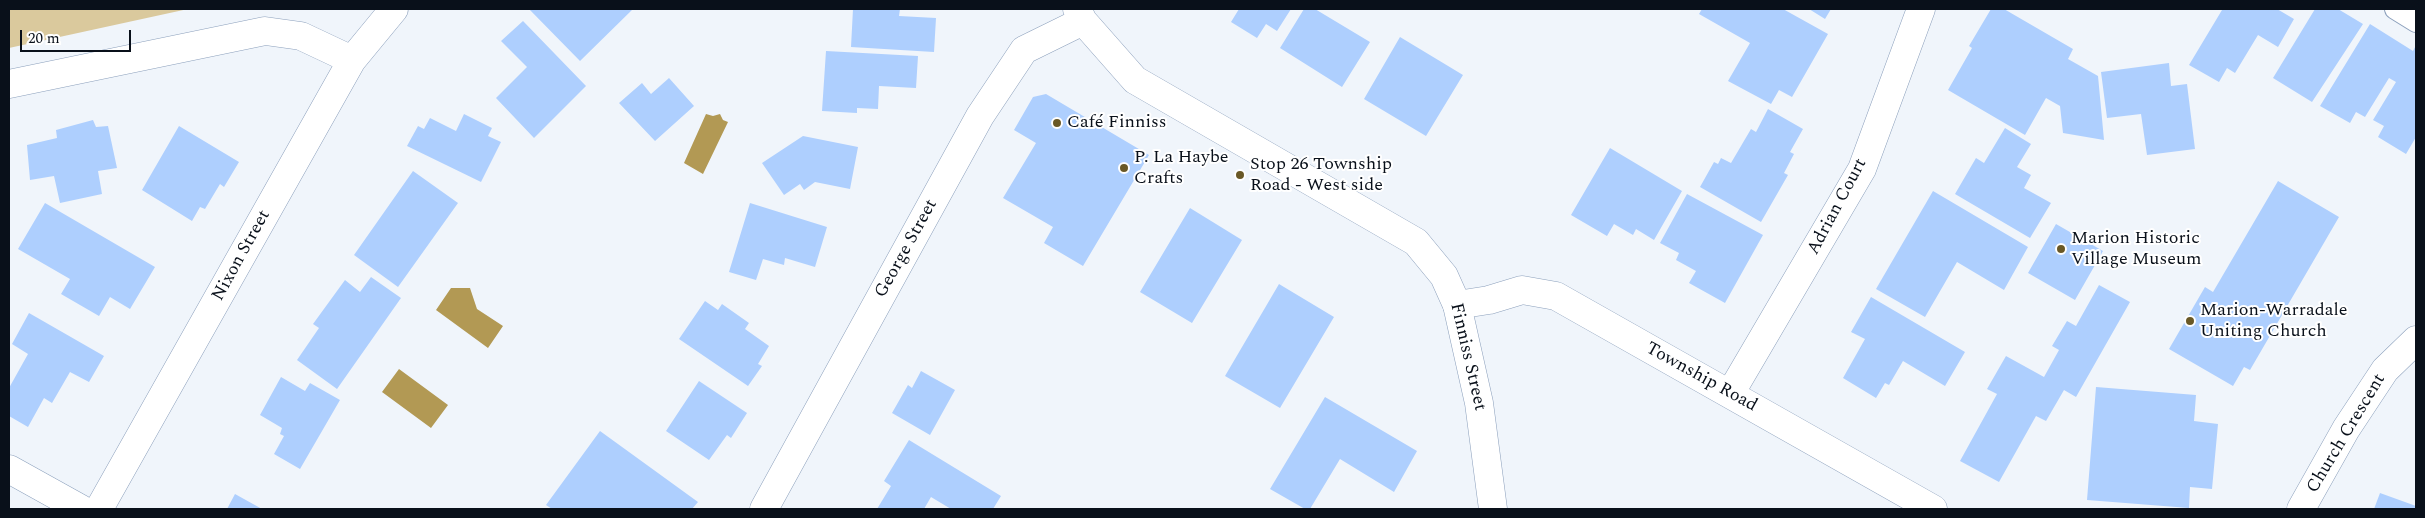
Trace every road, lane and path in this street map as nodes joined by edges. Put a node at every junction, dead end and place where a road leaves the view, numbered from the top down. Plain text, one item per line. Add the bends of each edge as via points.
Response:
1 (394, 9) edge
2 (1921, 9) edge
3 (2395, 9) edge
4 (1080, 15) edge
5 (2416, 22) edge
6 (352, 60) junction
7 (9, 84) edge
8 (1458, 305) junction
9 (2416, 340) edge
10 (1730, 394) junction
11 (9, 470) edge
12 (81, 509) edge
13 (99, 509) edge
14 (764, 509) edge
15 (1493, 509) edge
16 (1933, 509) edge
17 (2302, 509) edge

1 - 6 street, Nixon Street
2 - 10 street, Adrian Court via 1862,169
3 - 5 lane
4 - 8 street, Finniss Street via 1135,80 1416,242 1444,276
4 - 14 street, George Street via 1024,50 985,108
6 - 7 street via 302,36 265,32
6 - 13 street, Nixon Street
8 - 10 street, Township Road via 1522,290 1556,296
8 - 15 street, Finniss Street via 1479,403
9 - 17 street, Church Crescent via 2385,370 2346,429
10 - 16 street, Township Road
11 - 12 street

